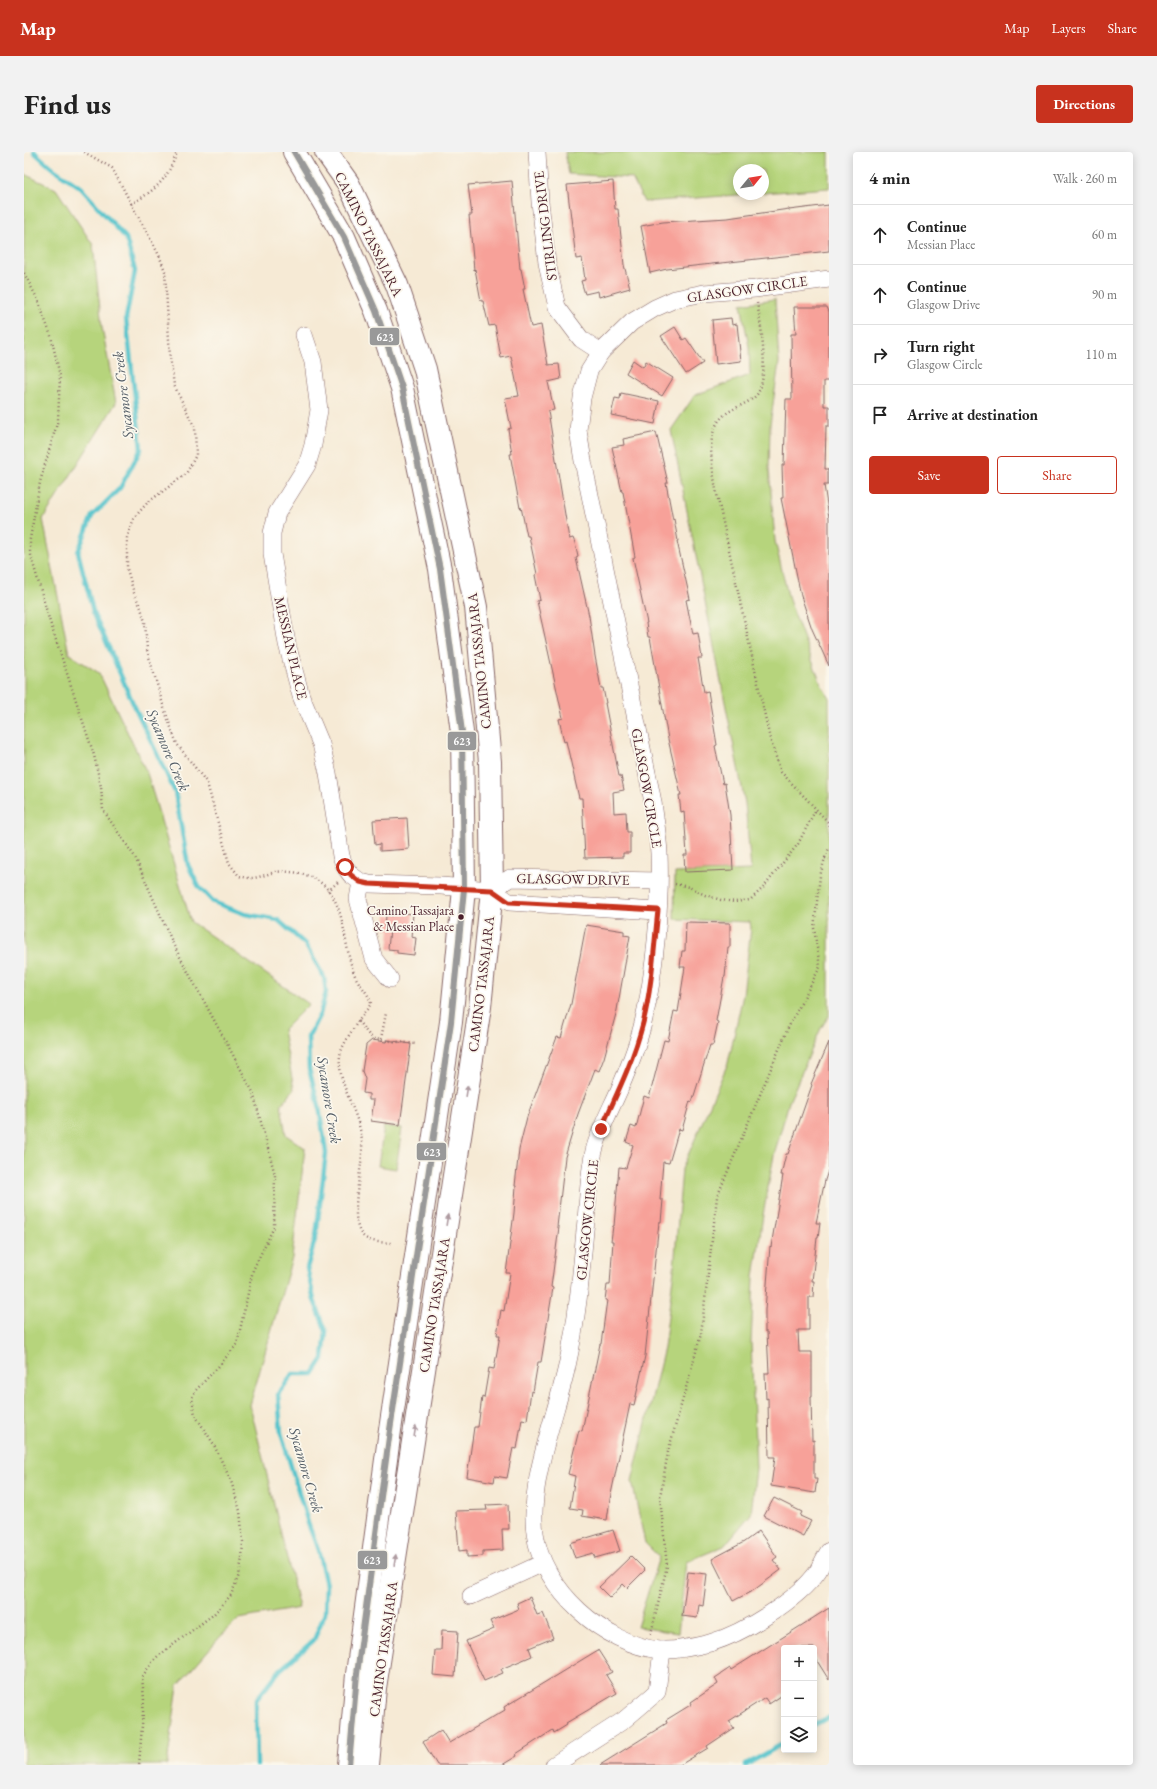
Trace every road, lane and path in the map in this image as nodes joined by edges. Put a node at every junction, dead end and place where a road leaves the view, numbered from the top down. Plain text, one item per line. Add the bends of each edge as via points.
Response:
1 (84, 152) edge
2 (177, 152) edge
3 (294, 152) edge
4 (326, 152) edge
5 (537, 152) edge
6 (131, 204) junction
7 (24, 273) edge
8 (829, 278) edge
9 (755, 289) junction
10 (304, 335) dead end
11 (601, 352) junction
12 (816, 809) junction
13 (829, 827) edge
14 (829, 848) edge
15 (825, 858) junction
16 (829, 859) edge
17 (658, 881) junction
18 (360, 882) junction
19 (464, 889) junction
20 (492, 890) junction
21 (658, 910) junction
22 (390, 979) dead end
23 (386, 1013) dead end
24 (358, 1021) junction
25 (381, 1039) junction
26 (416, 1044) dead end
27 (391, 1243) dead end
28 (829, 1551) edge
29 (543, 1563) junction
30 (471, 1596) dead end
31 (655, 1649) junction
32 (139, 1765) edge
33 (349, 1765) edge
34 (368, 1765) edge
35 (554, 1765) edge

1 - 6 path via 112,168
2 - 6 path via 172,167 163,181 149,194
3 - 19 main road, CAMINO TASSAJARA via 344,237 376,311 402,388 440,569 462,732
4 - 20 main road, CAMINO TASSAJARA via 348,183 397,285 425,369 476,607 490,762
5 - 11 street, STIRLING DRIVE via 547,262 557,307 581,339
6 - 24 path via 165,271 174,385 196,428 196,455 186,474 147,504 134,518 127,538 127,569 145,622 147,650 177,744 206,783 229,863 239,876 252,878 276,872 299,873 319,880 332,897 341,914 353,972 360,986 369,994 372,1004
7 - 32 path via 38,300 51,336 60,376 58,420 40,482 30,539 35,570 94,755 103,810 135,857 174,946 254,1092 275,1176 274,1228 254,1270 237,1344 195,1390 192,1398 195,1415 231,1480 240,1511 243,1542 239,1575 231,1595 214,1614 157,1657 142,1677 144,1699
8 - 9 street, GLASGOW CIRCLE
9 - 11 street, GLASGOW CIRCLE via 704,293 675,299 632,322
9 - 12 path via 764,337 761,387 752,399 720,418 712,438 712,464 770,739 781,772
10 - 18 street, MESSIAN PLACE via 313,362 319,410 307,465 277,513 272,533 272,554 287,644 300,696 321,744 328,773 341,856 345,867
11 - 17 street, GLASGOW CIRCLE via 589,371 578,430 653,802 659,852
12 - 13 path via 828,822
12 - 17 path via 798,844 763,888 750,900 721,900 689,887
14 - 15 path
15 - 16 path
15 - 31 path via 820,876 814,928 820,967 788,1028 717,1197 701,1334 668,1452 660,1497 667,1566
17 - 20 street, GLASGOW DRIVE via 510,878
17 - 21 street, GLASGOW CIRCLE
18 - 19 street via 377,886 441,886
18 - 22 street via 358,899 374,959
19 - 20 street
19 - 33 main road, CAMINO TASSAJARA via 452,1022 389,1438 357,1674
20 - 21 street, GLASGOW DRIVE via 509,902
34 -> 20 main road, CAMINO TASSAJARA via 375,1688 480,1007
21 - 29 street, GLASGOW CIRCLE via 653,965 643,1024 620,1087 601,1129 589,1174 579,1304 567,1367 538,1480 534,1514 535,1535
23 - 25 path
24 - 25 path via 371,1037
24 - 27 path via 340,1055 341,1075 359,1122 362,1142 356,1220 361,1234 369,1240
25 - 26 path
28 - 31 street, GLASGOW CIRCLE via 817,1572 791,1598 756,1622 723,1639 692,1648
29 - 30 street
29 - 31 street, GLASGOW CIRCLE via 567,1598 596,1625 620,1640
31 - 35 street via 657,1692 624,1720

